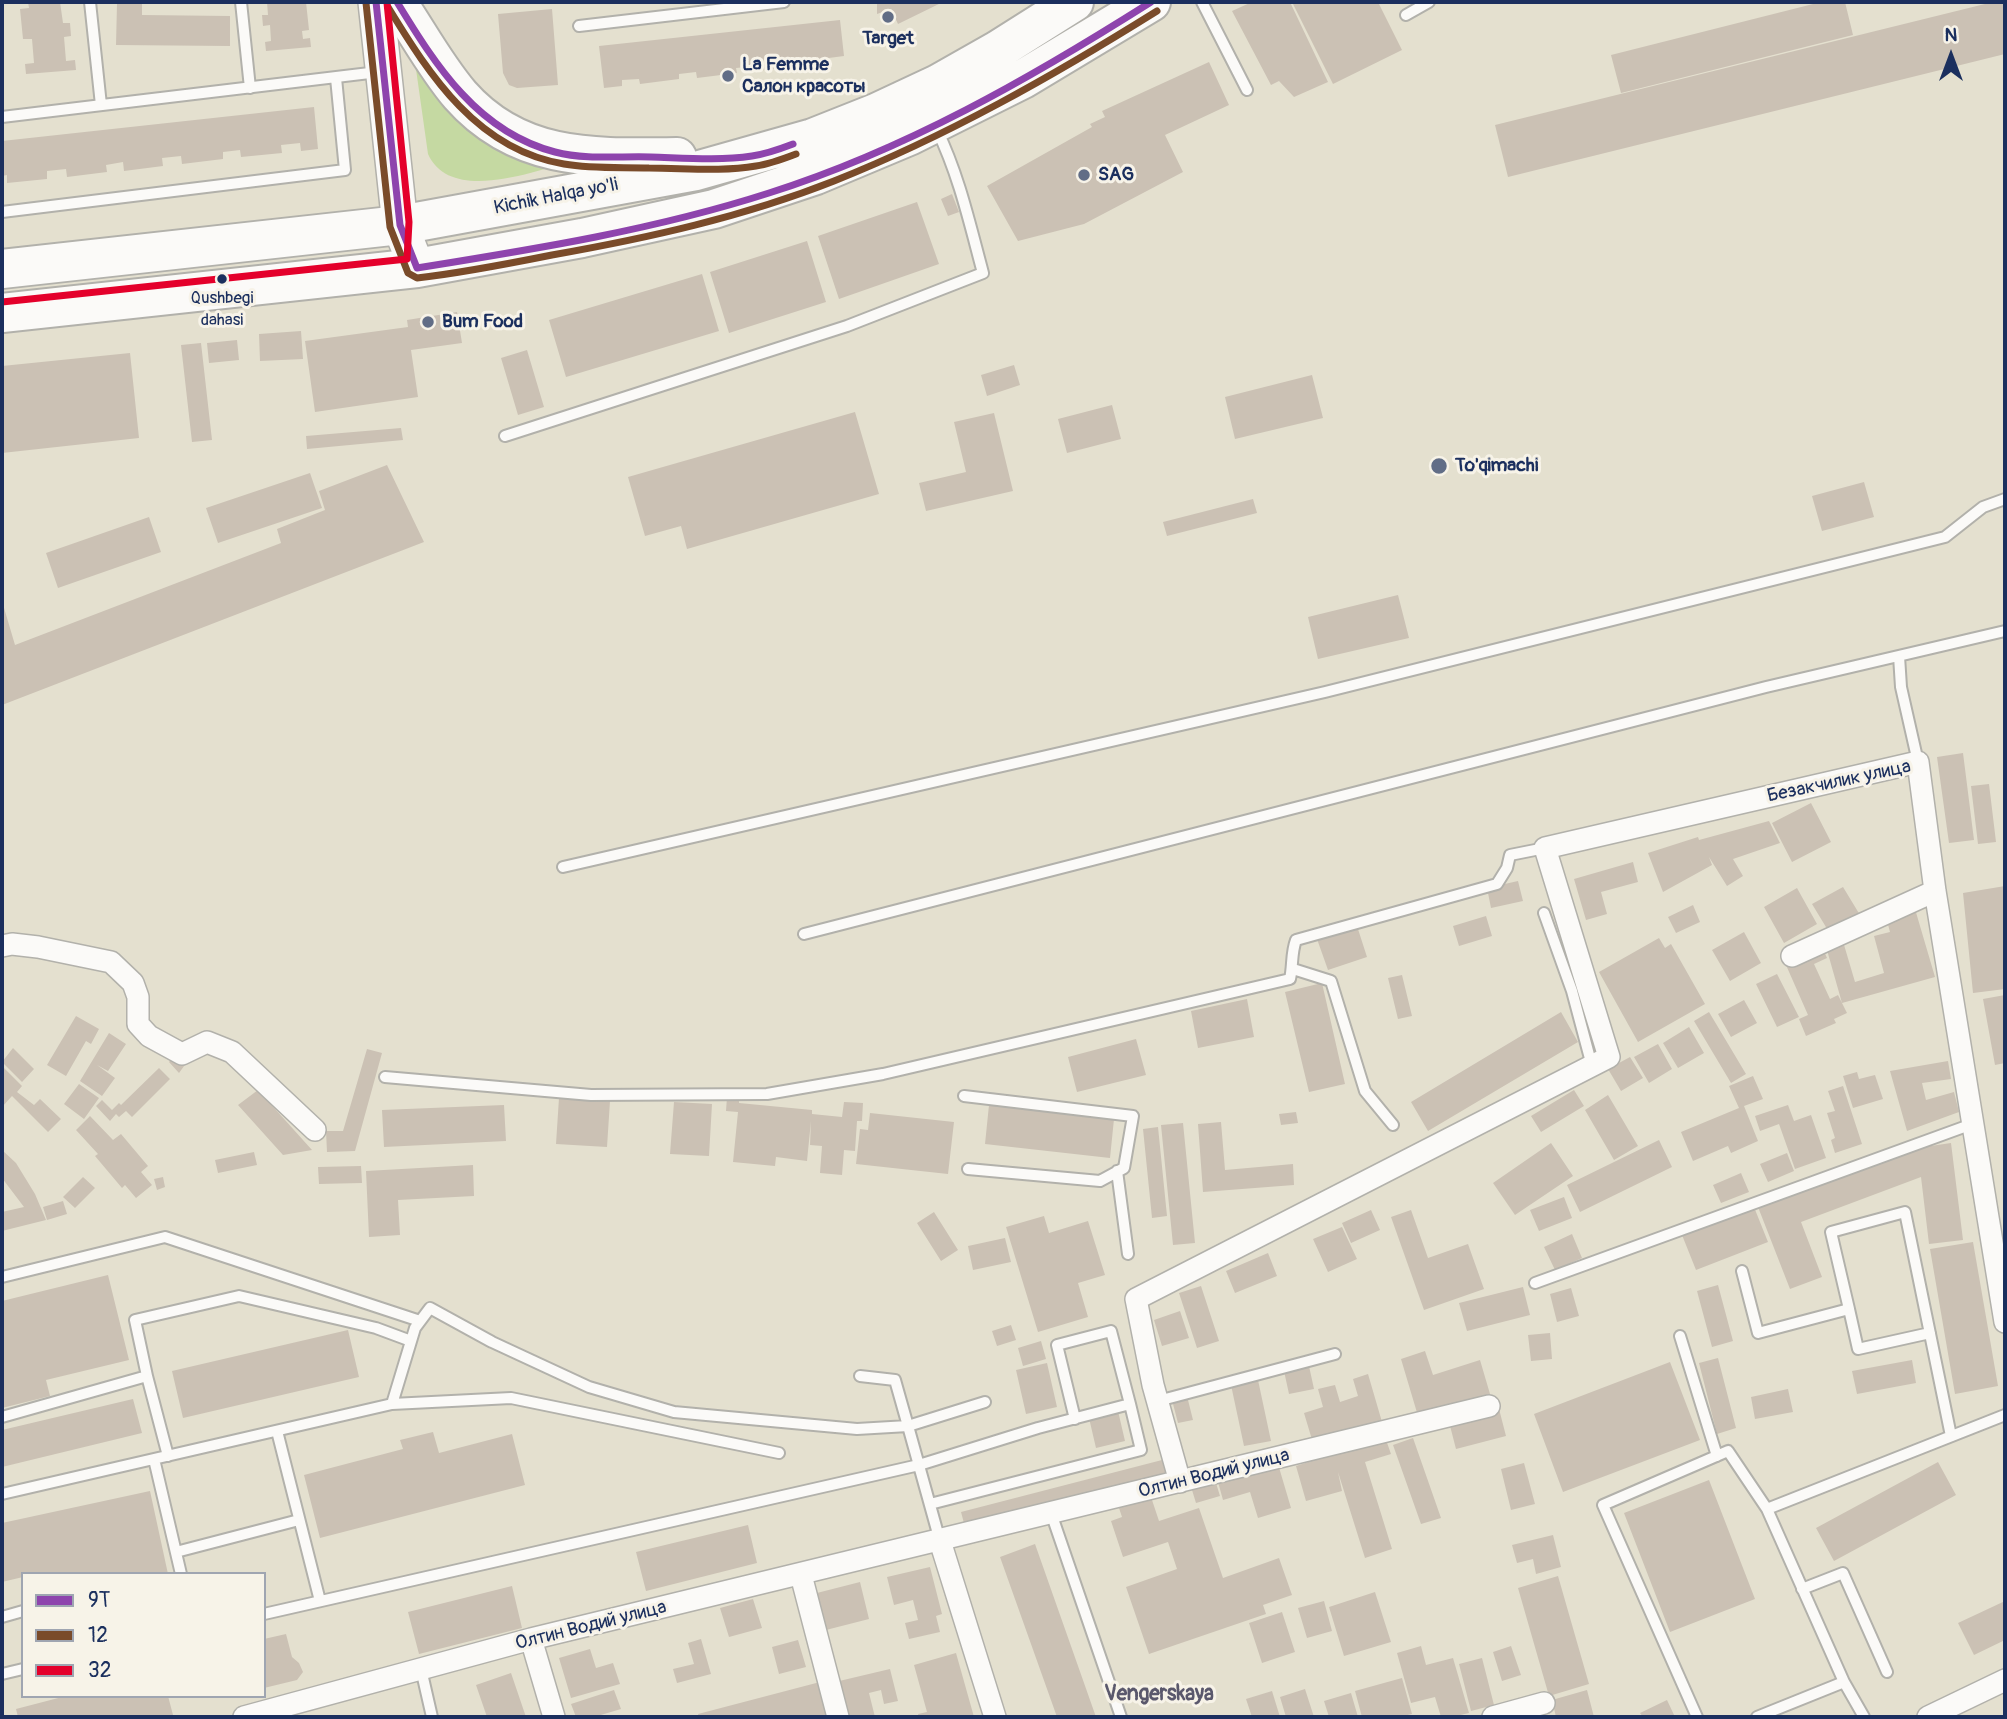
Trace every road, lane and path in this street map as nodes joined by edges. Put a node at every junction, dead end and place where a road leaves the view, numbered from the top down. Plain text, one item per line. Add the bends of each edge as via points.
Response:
1 (90, 2) edge
2 (240, 2) edge
3 (376, 2) edge
4 (398, 2) edge
5 (785, 2) edge
6 (1074, 2) edge
7 (1151, 2) edge
8 (1202, 2) edge
9 (1429, 2) edge
10 (1406, 15) dead end
11 (579, 26) dead end
12 (384, 72) junction
13 (336, 79) junction
14 (250, 88) junction
15 (1247, 90) dead end
16 (101, 105) junction
17 (2, 117) edge
18 (934, 124) junction
19 (749, 157) junction
20 (2, 212) edge
21 (469, 214) junction
22 (401, 225) junction
23 (477, 258) junction
24 (2, 269) edge
25 (403, 270) junction
26 (2, 313) edge
27 (505, 436) dead end
28 (2005, 499) edge
29 (2005, 631) edge
30 (1899, 656) junction
31 (1918, 762) junction
32 (1545, 848) junction
33 (563, 867) dead end
34 (1935, 891) junction
35 (1544, 913) dead end
36 (804, 934) dead end
37 (2, 946) edge
38 (1792, 956) dead end
39 (1293, 970) junction
40 (1601, 1061) junction
41 (385, 1077) dead end
42 (964, 1096) dead end
43 (1975, 1123) junction
44 (1394, 1125) dead end
45 (315, 1130) dead end
46 (968, 1170) dead end
47 (1117, 1171) junction
48 (1128, 1254) dead end
49 (1742, 1271) dead end
50 (2, 1277) edge
51 (1535, 1283) dead end
52 (1849, 1310) junction
53 (420, 1321) junction
54 (2005, 1321) edge
55 (1930, 1333) junction
56 (1680, 1336) dead end
57 (411, 1341) junction
58 (1335, 1354) dead end
59 (147, 1376) junction
60 (860, 1376) dead end
61 (1158, 1401) junction
62 (985, 1402) dead end
63 (393, 1404) junction
64 (1130, 1404) junction
65 (1489, 1406) dead end
66 (2005, 1415) edge
67 (2, 1417) edge
68 (1074, 1419) junction
69 (908, 1426) junction
70 (276, 1431) junction
71 (1951, 1436) junction
72 (779, 1453) dead end
73 (168, 1456) junction
74 (1717, 1456) junction
75 (154, 1459) junction
76 (919, 1465) junction
77 (1180, 1482) junction
78 (2, 1494) edge
79 (930, 1504) junction
80 (1767, 1509) junction
81 (1051, 1513) junction
82 (299, 1520) junction
83 (940, 1541) junction
84 (176, 1552) junction
85 (181, 1572) edge
86 (801, 1575) junction
87 (1802, 1589) junction
88 (320, 1601) junction
89 (21, 1612) edge
90 (266, 1614) edge
91 (2, 1617) edge
92 (531, 1639) junction
93 (21, 1669) edge
94 (421, 1670) junction
95 (1887, 1672) dead end
96 (2, 1674) edge
97 (2005, 1679) edge
98 (1844, 1682) junction
99 (1544, 1703) dead end
100 (244, 1717) edge
101 (432, 1717) edge
102 (554, 1717) edge
103 (838, 1717) edge
104 (995, 1717) edge
105 (1121, 1717) edge
106 (1493, 1717) edge
107 (1697, 1717) edge
108 (1757, 1717) edge
109 (1864, 1717) edge
110 (1927, 1717) edge

1 - 16 lane
2 - 14 lane
3 - 12 main road
4 - 19 highway via 460,95 489,122 522,141 583,156
4 - 22 main road
5 - 11 lane
6 - 19 highway, Kichik Halqa yo'li via 907,99 834,131
7 - 18 highway via 1045,66
8 - 15 lane
9 - 10 lane
12 - 13 lane
12 - 22 main road
13 - 14 lane
13 - 20 lane via 345,170
14 - 16 lane
16 - 17 lane
18 - 23 highway via 816,175 714,209
18 - 27 lane via 961,190 983,273 847,326
19 - 21 highway, Kichik Halqa yo'li
21 - 22 highway, Kichik Halqa yo'li
21 - 23 highway
22 - 24 highway, Kichik Halqa yo'li
22 - 25 highway
23 - 25 highway
25 - 26 highway
28 - 33 lane via 1983,507 1945,537 1325,692
29 - 30 lane
30 - 31 lane via 1901,687
30 - 36 lane
31 - 32 street, Безакчилик улица
31 - 34 street, Безакчилик улица
32 - 39 lane via 1510,855 1497,884 1296,940
32 - 40 street
34 - 38 street
34 - 43 street, Безакчилик улица
35 - 40 lane
37 - 45 street via 38,947 111,962 133,983 138,1024 149,1036 182,1054 207,1042 232,1052
39 - 41 lane via 1290,979 895,1071 767,1094 591,1095
39 - 44 lane via 1331,981 1365,1091
40 - 61 street via 1136,1299
42 - 47 lane via 1133,1116 1124,1168
43 - 51 lane
43 - 54 street, Безакчилик улица
46 - 47 lane via 1100,1181
47 - 48 lane
49 - 52 lane via 1758,1333
50 - 53 lane via 165,1237
52 - 55 lane via 1858,1349
52 - 55 lane via 1831,1233 1905,1212
53 - 57 lane
53 - 69 lane via 430,1308 589,1387 674,1412 857,1429
55 - 71 lane
56 - 74 lane
57 - 59 lane via 376,1328 239,1296 135,1320
57 - 63 lane
58 - 61 lane
59 - 67 lane
59 - 73 lane
60 - 69 lane via 895,1380
61 - 77 street
62 - 69 lane
63 - 70 lane
63 - 72 lane via 511,1398
64 - 68 lane
64 - 68 lane via 1111,1331 1057,1345
64 - 79 lane via 1141,1450
65 - 77 street, Олтин Водий улица
66 - 71 lane
68 - 76 lane
69 - 76 lane
70 - 73 lane
70 - 82 lane
71 - 80 lane
73 - 75 lane
74 - 80 lane via 1728,1451
74 - 107 lane via 1603,1505
75 - 78 lane
75 - 84 lane
76 - 79 lane
76 - 88 lane
77 - 81 street, Олтин Водий улица
79 - 83 lane
80 - 87 lane
81 - 83 street, Олтин Водий улица
81 - 105 lane
82 - 84 lane
82 - 88 lane
83 - 86 street, Олтин Водий улица
83 - 104 street
84 - 85 lane
86 - 92 street, Олтин Водий улица
86 - 103 street
87 - 95 lane via 1843,1573
87 - 98 lane
88 - 90 lane
89 - 91 lane
92 - 94 street, Олтин Водий улица
92 - 102 street
93 - 96 lane
94 - 100 street, Олтин Водий улица
94 - 101 lane
97 - 110 street
98 - 108 lane
98 - 109 lane
99 - 106 street

